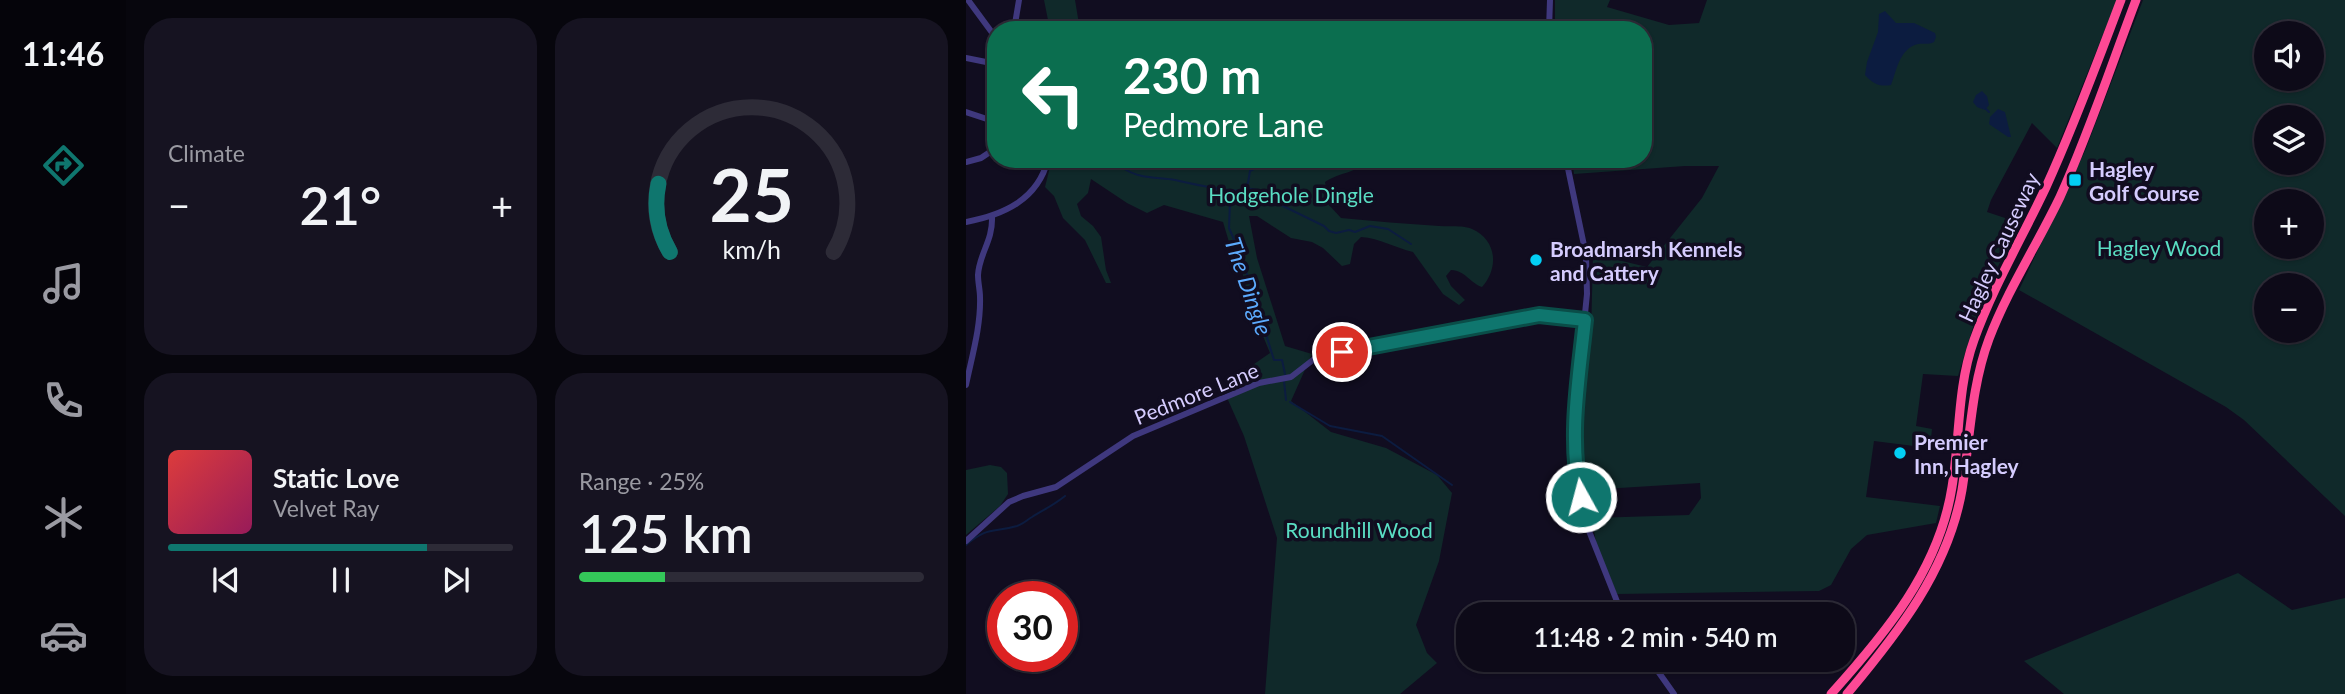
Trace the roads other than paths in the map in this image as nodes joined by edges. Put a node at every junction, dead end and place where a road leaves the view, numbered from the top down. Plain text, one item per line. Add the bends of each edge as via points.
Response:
1 (968, 0) edge
2 (1019, 0) edge
3 (1550, 0) edge
4 (2121, 0) edge
5 (2136, 0) edge
6 (1016, 21) edge
7 (1549, 21) edge
8 (987, 26) edge
9 (966, 58) edge
10 (987, 62) edge
11 (966, 112) edge
12 (987, 119) edge
13 (987, 154) edge
14 (966, 162) edge
15 (1045, 168) edge
16 (1568, 168) edge
17 (992, 217) junction
18 (966, 222) edge
19 (1585, 320) junction
20 (966, 385) edge
21 (966, 541) edge
22 (1617, 602) edge
23 (1658, 672) edge
24 (1674, 694) edge
25 (1831, 694) edge
26 (1847, 694) edge

1 - 8 street
2 - 6 street
3 - 7 street
4 - 25 highway, Hagley Causeway via 2065,143 1973,342 1952,489 1939,540 1902,607
5 - 26 highway, Hagley Causeway via 2060,196 1988,341 1962,491 1940,564 1910,613
9 - 10 street
11 - 12 street
13 - 14 street
15 - 17 street via 1029,194
16 - 19 street via 1586,255
17 - 18 street
17 - 20 street via 991,237 978,275 978,324
19 - 21 street, Pedmore Lane via 1539,315 1318,356 1291,377 1259,383 1133,436 1056,487 1009,502
19 - 22 street via 1574,423 1578,484 1595,549
23 - 24 street

